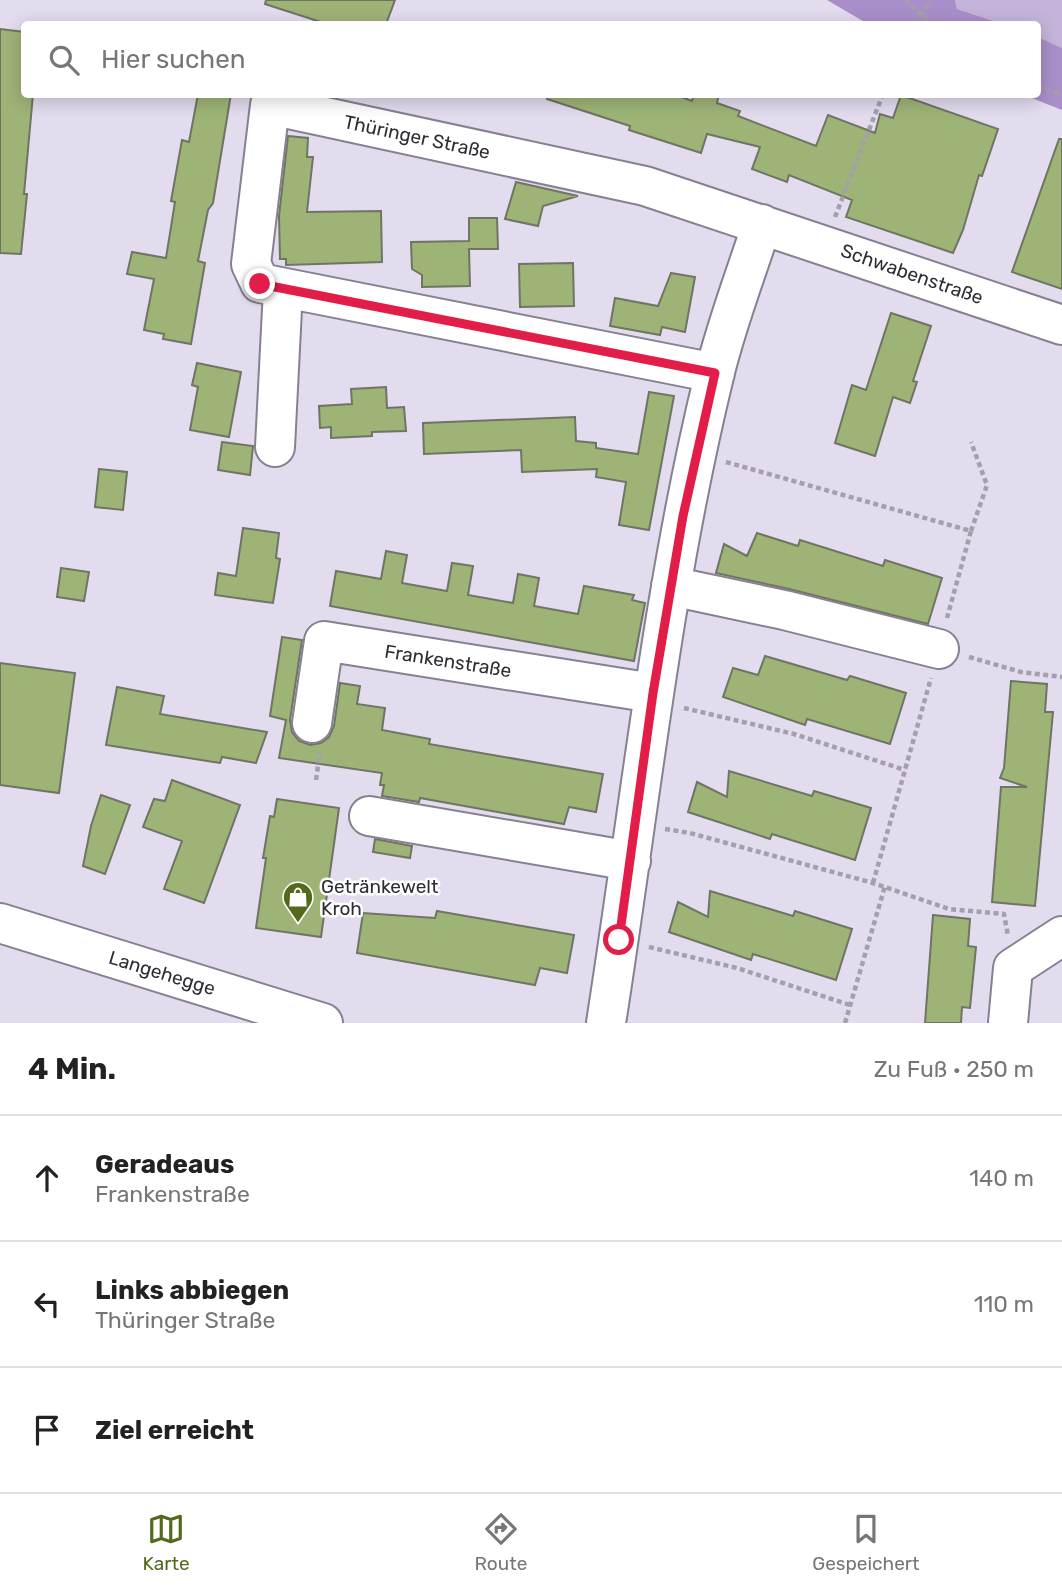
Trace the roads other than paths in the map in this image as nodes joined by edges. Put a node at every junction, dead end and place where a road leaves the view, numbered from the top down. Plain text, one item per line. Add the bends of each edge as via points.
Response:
1 (762, 224) junction
2 (283, 289) junction
3 (1062, 325) edge
4 (715, 373) junction
5 (275, 447) dead end
6 (671, 586) junction
7 (939, 649) road end
8 (652, 697) junction
9 (312, 723) dead end
10 (369, 816) dead end
11 (634, 843) junction
12 (0, 923) edge
13 (1062, 936) edge
14 (323, 1023) edge
15 (606, 1023) edge
16 (1008, 1023) edge

1 - 2 street, Thüringer Straße via 645,186 270,105 251,264 260,284
1 - 3 street, Schwabenstraße
1 - 4 street
2 - 4 street, Thüringer Straße
2 - 5 street
4 - 6 street
6 - 7 street
6 - 8 street
8 - 9 street, Frankenstraße via 324,641
8 - 11 street
10 - 11 street
11 - 15 street
12 - 14 street, Langehegge
13 - 16 street via 1013,968

